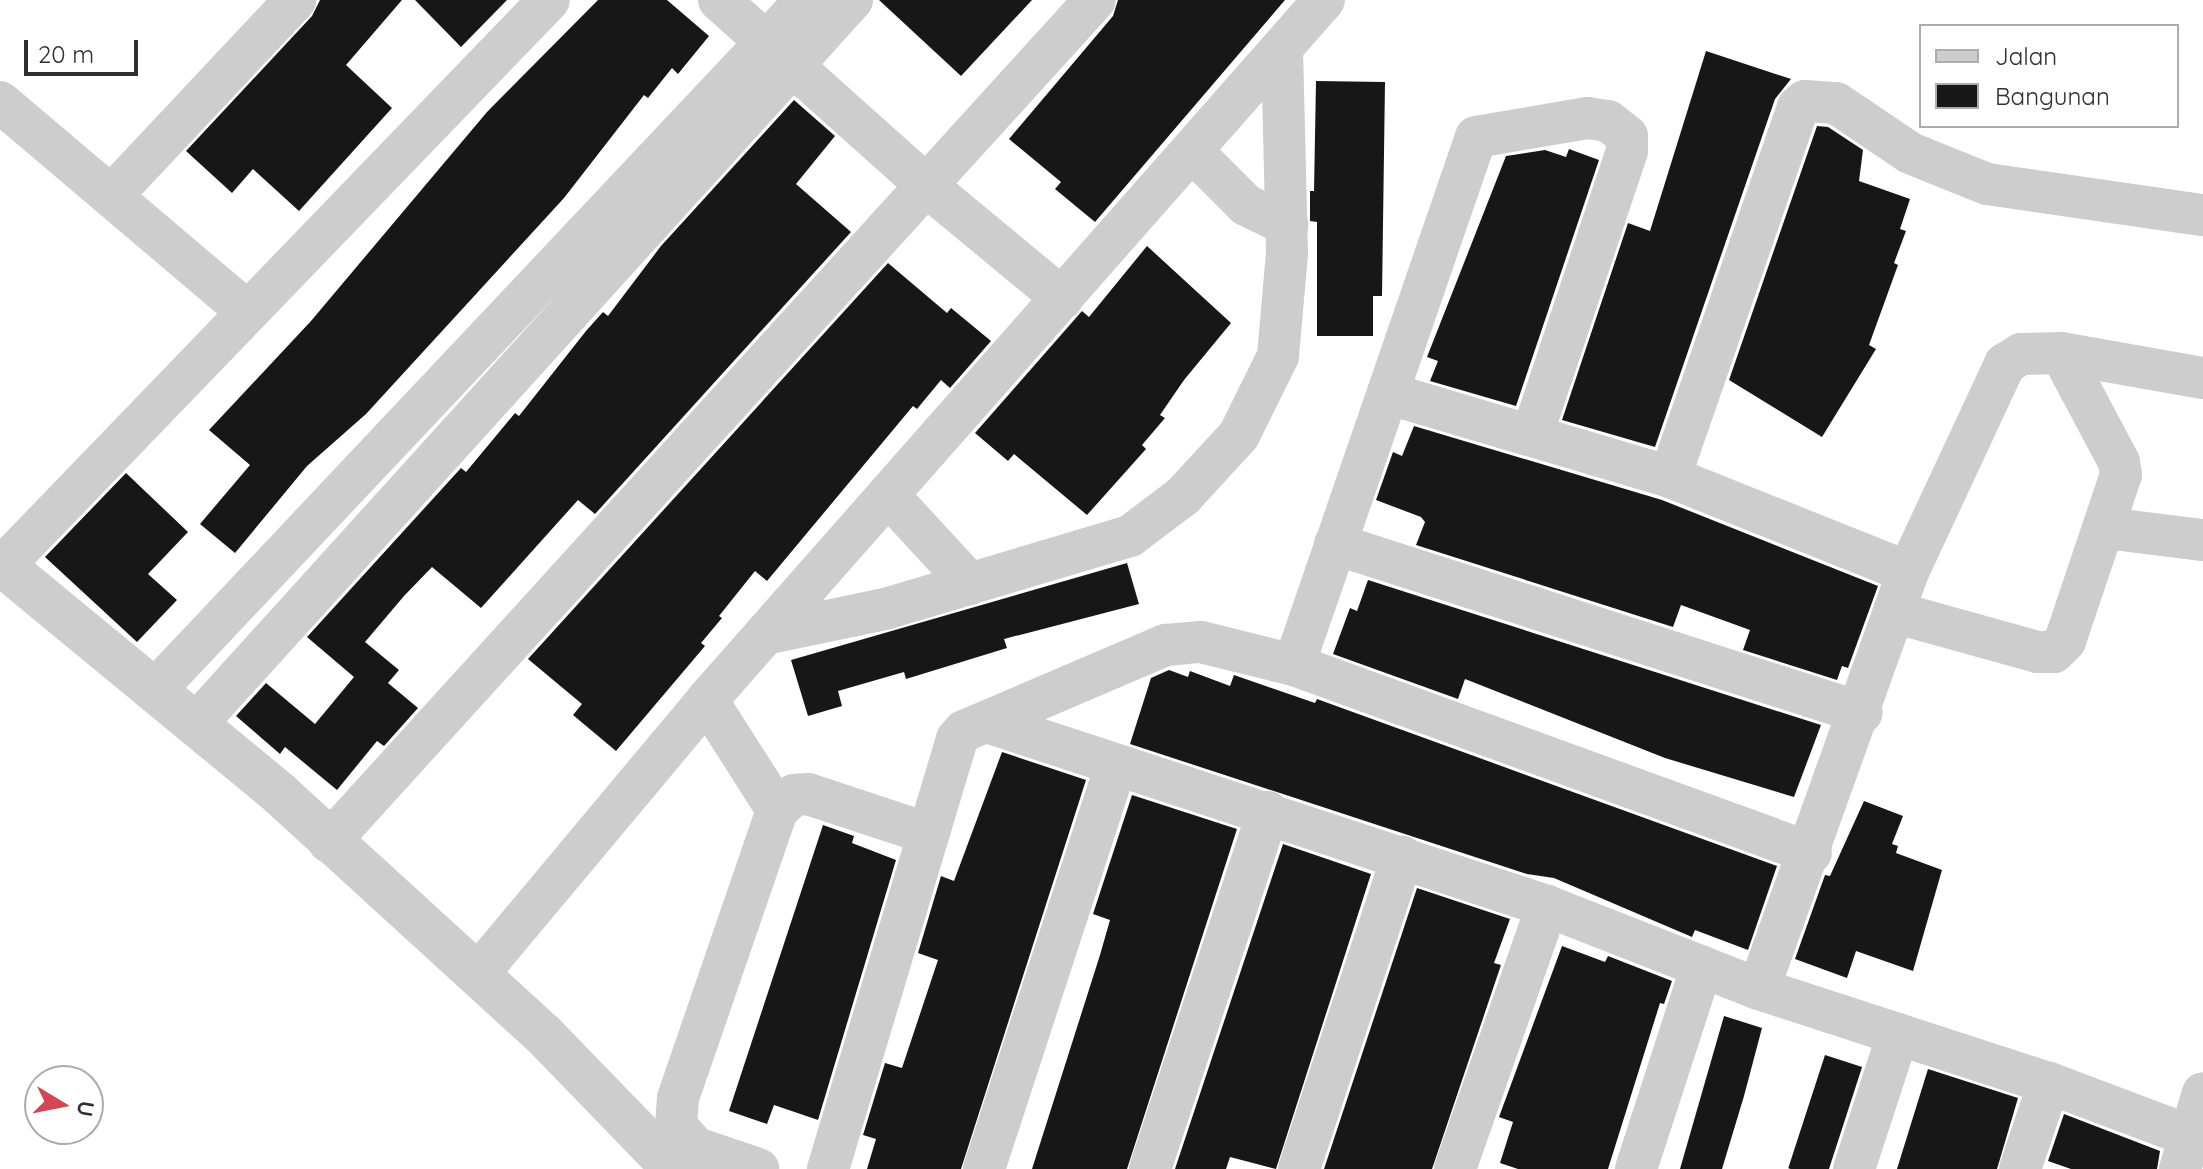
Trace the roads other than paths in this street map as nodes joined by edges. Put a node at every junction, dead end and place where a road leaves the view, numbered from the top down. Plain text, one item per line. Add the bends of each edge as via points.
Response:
1 (295, 0) edge
2 (549, 0) edge
3 (719, 0) edge
4 (806, 0) edge
5 (852, 0) edge
6 (1095, 0) edge
7 (1324, 0) edge
8 (1282, 48) junction
9 (780, 54) junction
10 (0, 102) edge
11 (1192, 151) junction
12 (929, 188) junction
13 (114, 193) junction
14 (2203, 215) edge
15 (1287, 225) junction
16 (1062, 298) junction
17 (248, 312) junction
18 (2061, 353) junction
19 (2203, 378) edge
20 (1390, 394) junction
21 (1532, 435) junction
22 (1670, 477) junction
23 (888, 495) junction
24 (2105, 528) junction
25 (2203, 540) edge
26 (1335, 544) junction
27 (2, 565) edge
28 (1908, 572) junction
29 (970, 584) junction
30 (1897, 613) junction
31 (765, 634) junction
32 (1294, 665) junction
33 (155, 690) junction
34 (707, 700) junction
35 (1862, 713) junction
36 (987, 722) junction
37 (196, 724) junction
38 (1116, 765) junction
39 (777, 810) junction
40 (1268, 812) junction
41 (926, 833) junction
42 (329, 842) junction
43 (1811, 853) junction
44 (1402, 857) junction
45 (1547, 906) junction
46 (1702, 966) junction
47 (478, 974) junction
48 (1759, 989) junction
49 (1898, 1034) junction
50 (2049, 1083) junction
51 (2203, 1093) edge
52 (2191, 1149) edge
53 (694, 1162) edge
54 (758, 1169) edge
55 (828, 1169) edge
56 (984, 1169) edge
57 (1150, 1169) edge
58 (1299, 1169) edge
59 (1455, 1169) edge
60 (1636, 1169) edge
61 (1854, 1169) edge
62 (2020, 1169) edge

1 - 13 street
2 - 17 street
3 - 9 street
4 - 9 street
5 - 9 street
6 - 12 street
7 - 8 street
8 - 11 street
8 - 15 street
9 - 12 street
9 - 33 street
9 - 37 street
10 - 13 street via 53,151
11 - 15 street via 1246,205
11 - 16 street
12 - 16 street
12 - 42 street
13 - 17 street
14 - 22 street via 1987,184 1910,153 1845,107 1818,98 1805,101 1798,107
15 - 29 street via 1278,356 1239,435 1183,496 1130,536
16 - 23 street
17 - 27 street
18 - 19 street
18 - 24 street via 2119,462 2121,475
18 - 28 street via 2021,354 2005,364
20 - 21 street
20 - 21 street via 1476,137 1587,118 1608,121 1627,136 1627,151
20 - 26 street
21 - 22 street
22 - 28 street
23 - 29 street
23 - 31 street
24 - 25 street
24 - 30 street via 2065,641 2054,652
26 - 32 street
26 - 35 street
27 - 33 street
28 - 30 street
29 - 31 street via 885,609
30 - 35 street
31 - 34 street
32 - 36 street via 1201,642 1166,645
32 - 43 street
33 - 37 street
34 - 39 street
34 - 47 street
35 - 43 street
36 - 38 street
36 - 41 street via 964,731 954,743
37 - 42 street
38 - 40 street
38 - 56 street
39 - 41 street via 794,795 808,794
39 - 53 street via 678,1098 676,1126
40 - 44 street
40 - 57 street
41 - 55 street
42 - 47 street
43 - 48 street
44 - 45 street
44 - 58 street
45 - 46 street
45 - 59 street
46 - 48 street
46 - 60 street
47 - 53 street
48 - 49 street
49 - 50 street
49 - 61 street
50 - 52 street
50 - 62 street
51 - 52 street
53 - 54 street

